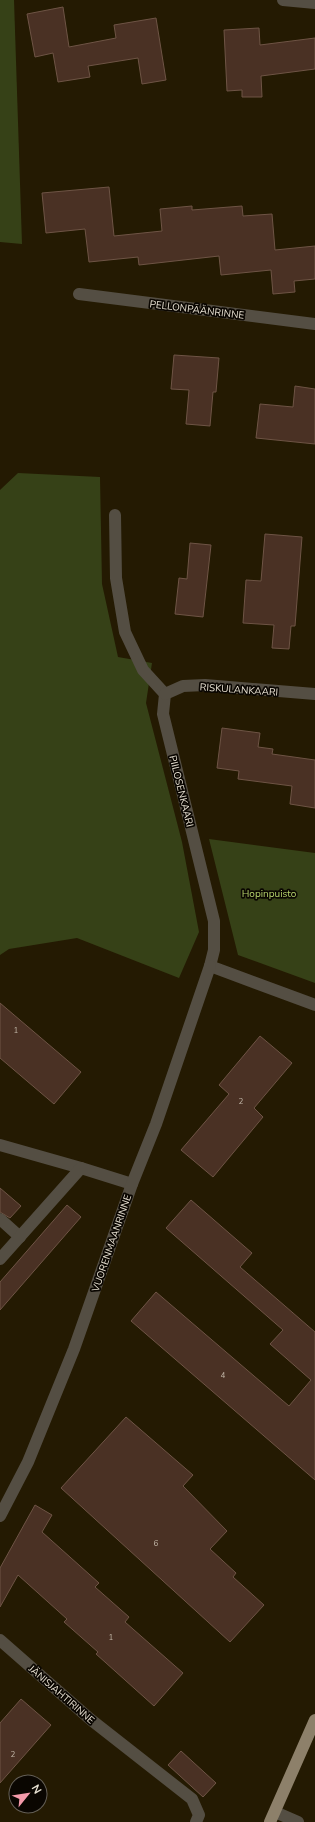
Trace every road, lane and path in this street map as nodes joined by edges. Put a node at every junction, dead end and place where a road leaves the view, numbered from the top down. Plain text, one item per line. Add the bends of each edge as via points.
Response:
1 (283, 0) edge
2 (315, 4) edge
3 (79, 294) dead end
4 (315, 324) edge
5 (115, 515) dead end
6 (165, 694) junction
7 (315, 694) edge
8 (210, 966) junction
9 (315, 1005) edge
10 (0, 1145) edge
11 (81, 1168) junction
12 (132, 1184) junction
13 (0, 1219) edge
14 (20, 1237) junction
15 (0, 1259) edge
16 (0, 1516) edge
17 (0, 1640) edge
18 (315, 1720) edge
19 (272, 1817) edge
20 (196, 1822) edge
21 (298, 1822) edge

1 - 2 street
3 - 4 street, PELLONPÄÄNRINNE
5 - 6 street via 116,578 124,632 143,670
6 - 7 street, RISKULANKAARI via 183,686 206,685
6 - 8 street, PIILOSENKAARI via 163,714 214,921 214,950
8 - 9 street
8 - 12 street, VUORENMAANRINNE via 156,1124
10 - 11 street
11 - 12 street
11 - 14 street
12 - 16 street, VUORENMAANRINNE via 68,1363 28,1462
13 - 14 street
14 - 15 street
17 - 20 street, JÄNISJAHTIRINNE via 90,1719 192,1799 199,1815
18 - 19 main road
19 - 21 street

